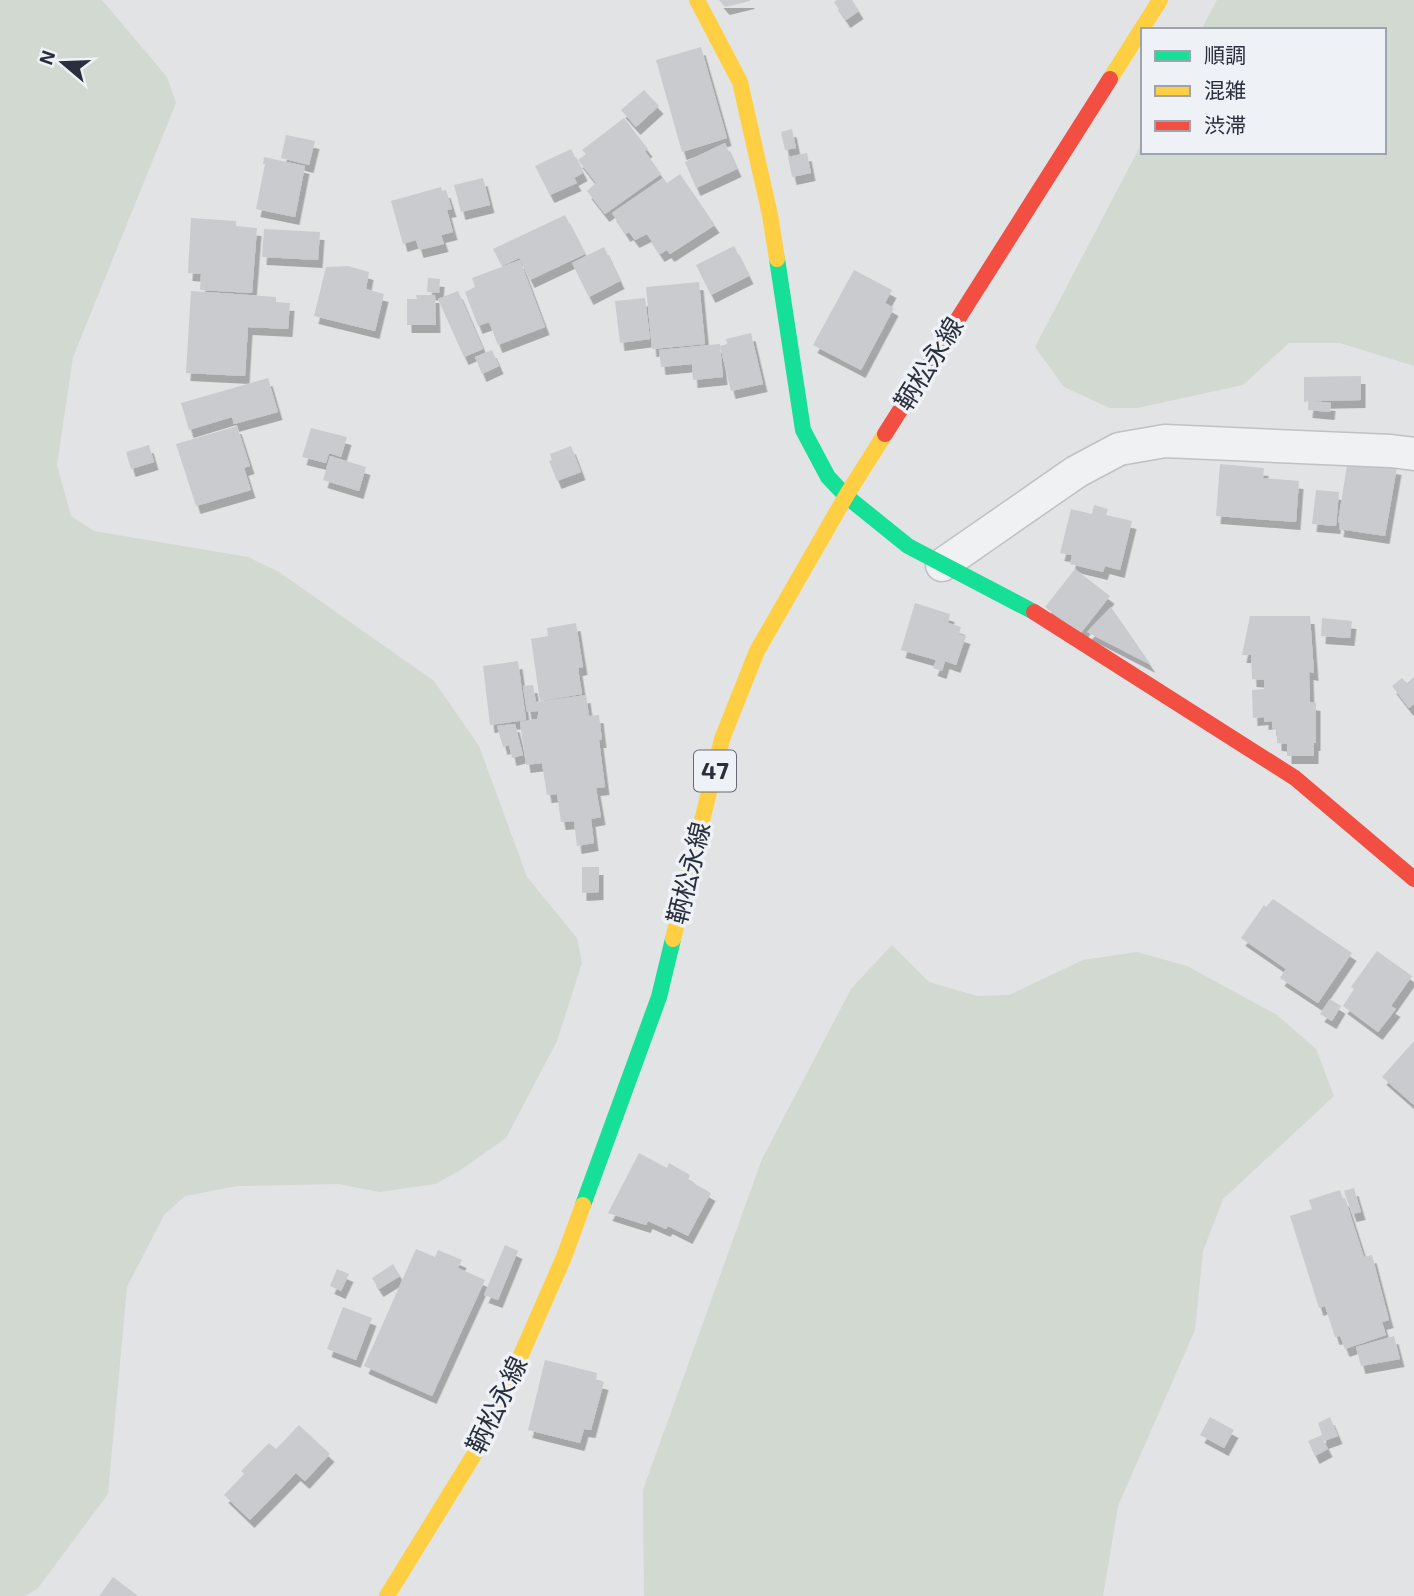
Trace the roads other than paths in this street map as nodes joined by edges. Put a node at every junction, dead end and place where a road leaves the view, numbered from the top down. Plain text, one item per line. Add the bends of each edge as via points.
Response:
1 (697, 0) edge
2 (1160, 0) edge
3 (1142, 28) edge
4 (1141, 30) edge
5 (1414, 454) edge
6 (846, 496) junction
7 (942, 565) junction
8 (1414, 879) edge
9 (387, 1596) edge

1 - 6 main road via 740,82 770,215 803,430 828,477
2 - 3 main road, 鞆松永線 / 47
4 - 6 main road, 鞆松永線 / 47
5 - 7 street via 1165,441 1119,449 1076,472
6 - 7 main road via 908,547
6 - 9 main road, 鞆松永線 / 47 via 757,651 722,739 659,997 565,1257 485,1437
7 - 8 main road via 1043,617 1295,778

